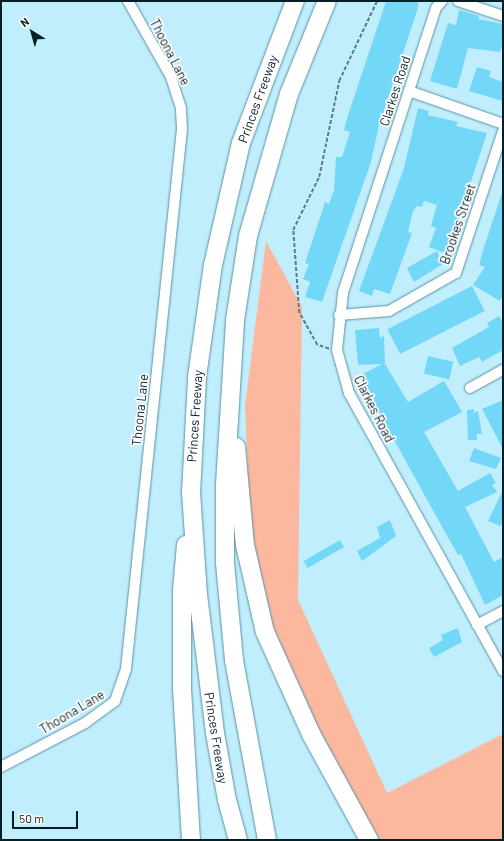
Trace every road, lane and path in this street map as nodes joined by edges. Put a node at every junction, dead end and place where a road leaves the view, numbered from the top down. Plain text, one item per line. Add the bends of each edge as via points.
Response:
1 (128, 1) edge
2 (295, 1) edge
3 (327, 1) edge
4 (377, 1) edge
5 (442, 1) edge
6 (458, 1) edge
7 (503, 16) edge
8 (409, 91) junction
9 (503, 124) edge
10 (503, 131) edge
11 (339, 315) junction
12 (337, 348) junction
13 (503, 370) edge
14 (470, 388) dead end
15 (231, 400) junction
16 (191, 493) junction
17 (503, 611) edge
18 (477, 625) junction
19 (503, 671) edge
20 (1, 767) edge
21 (191, 840) edge
22 (238, 840) edge
23 (267, 840) edge
24 (369, 840) edge

1 - 20 street, Thoona Lane via 170,75 181,108 182,129 126,669 116,702 85,723
2 - 16 highway, Princes Freeway via 241,143 213,265 197,377
3 - 15 highway, Princes Freeway via 289,94 248,236 235,320
4 - 12 path via 339,81 319,177 293,230 299,313 317,346 326,350
5 - 8 street, Clarkes Road via 436,8
6 - 7 street
8 - 9 street
8 - 11 street, Clarkes Road
10 - 11 street, Brookes Street via 456,273 389,311
11 - 12 street, Clarkes Road
12 - 18 street, Clarkes Road via 350,393
13 - 14 street
15 - 23 highway, Princes Freeway via 225,485 225,570 234,660
15 - 24 highway via 245,545 266,632 311,734
16 - 21 highway via 182,590 184,766
16 - 22 highway, Princes Freeway via 207,681 227,800
17 - 18 street
18 - 19 street, Clarkes Road

